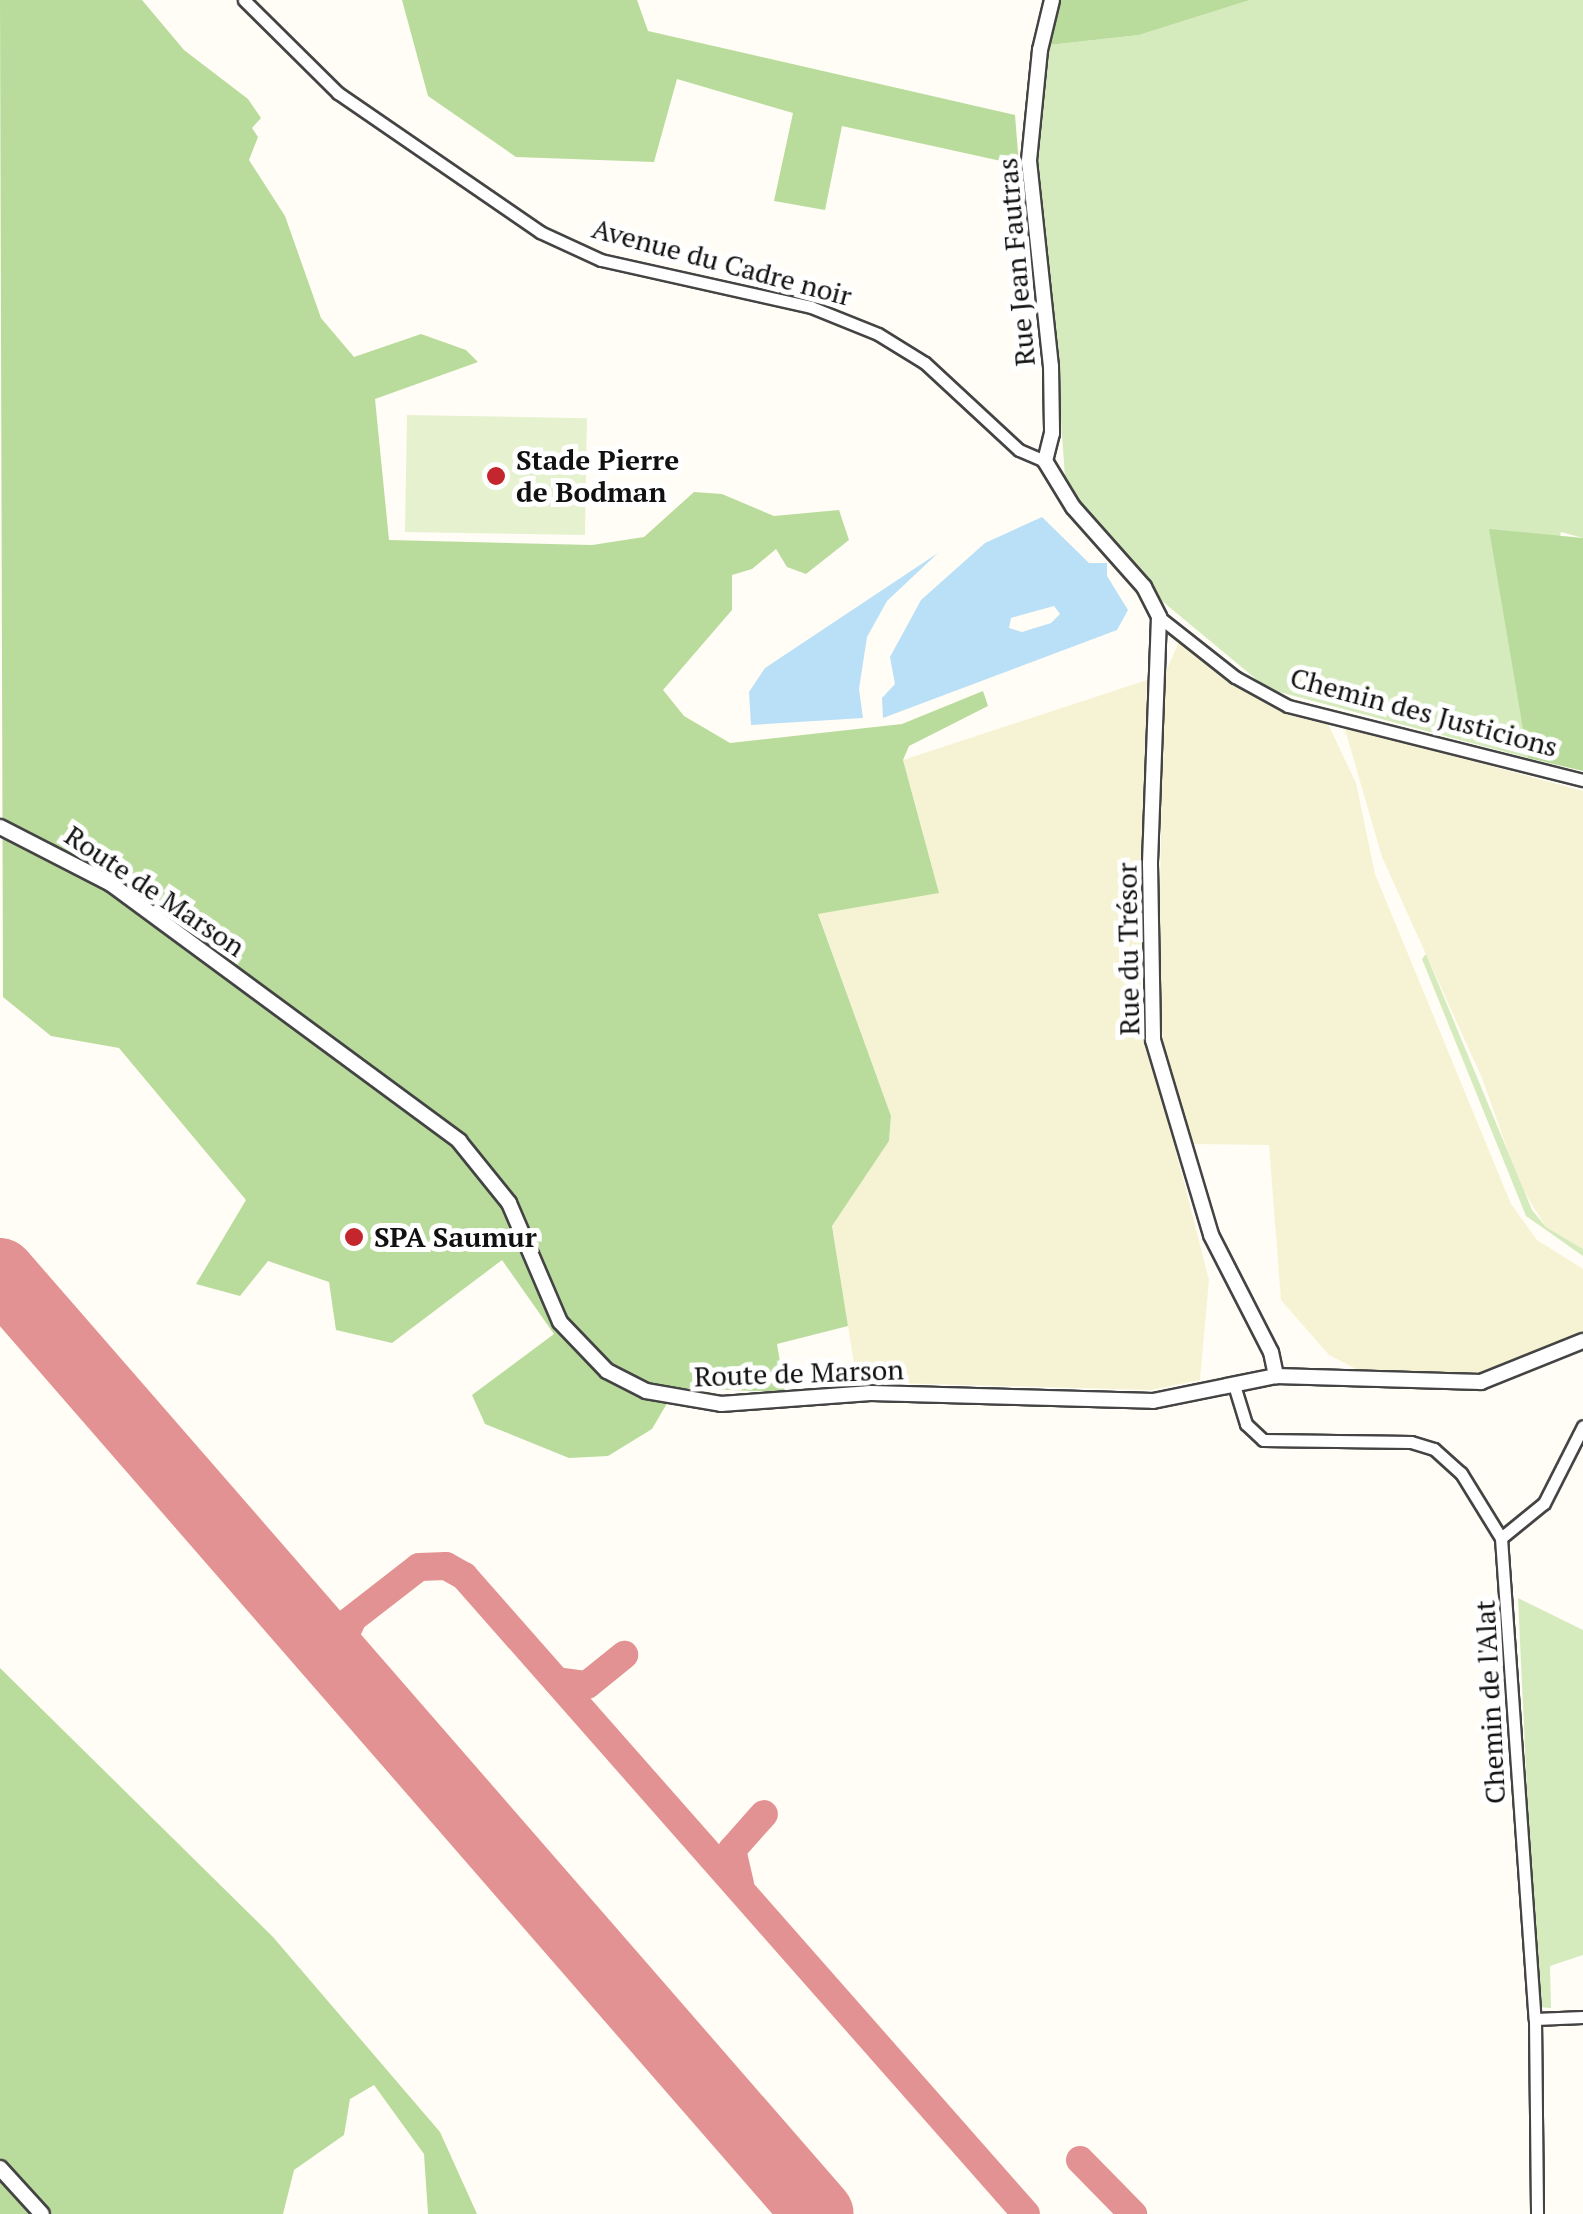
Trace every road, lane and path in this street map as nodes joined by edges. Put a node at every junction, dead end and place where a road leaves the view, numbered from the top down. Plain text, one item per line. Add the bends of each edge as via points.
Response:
1 (244, 0) edge
2 (1052, 0) edge
3 (1045, 461) junction
4 (1159, 617) junction
5 (1583, 780) edge
6 (0, 827) edge
7 (1583, 1342) edge
8 (1276, 1376) junction
9 (1234, 1385) junction
10 (1583, 1426) edge
11 (1501, 1538) junction
12 (1583, 2017) edge
13 (1535, 2020) junction
14 (0, 2168) edge
15 (42, 2214) edge
16 (1536, 2214) edge

1 - 3 street, Avenue du Cadre noir via 338,93 540,232 601,260 811,307 878,334 926,363 1019,450
2 - 3 street, Rue Jean Fautras via 1029,161 1051,366 1052,433
3 - 4 street via 1073,507 1144,586
4 - 5 street, Chemin des Justicions via 1235,677 1288,706
4 - 8 street, Rue du Trésor via 1150,881 1153,1040 1201,1208
6 - 9 street, Route de Marson via 110,884 459,1141 509,1203 560,1322 607,1371 646,1391 721,1404 871,1394 1153,1402
7 - 8 street, Route de Marson via 1481,1382
8 - 9 street, Route de Marson
9 - 11 street, Chemin de l'Alat via 1246,1424 1263,1440 1434,1448 1461,1473
10 - 11 street via 1544,1504
11 - 13 street, Chemin de l'Alat
12 - 13 street
13 - 16 street, Chemin de l'Alat
14 - 15 street

